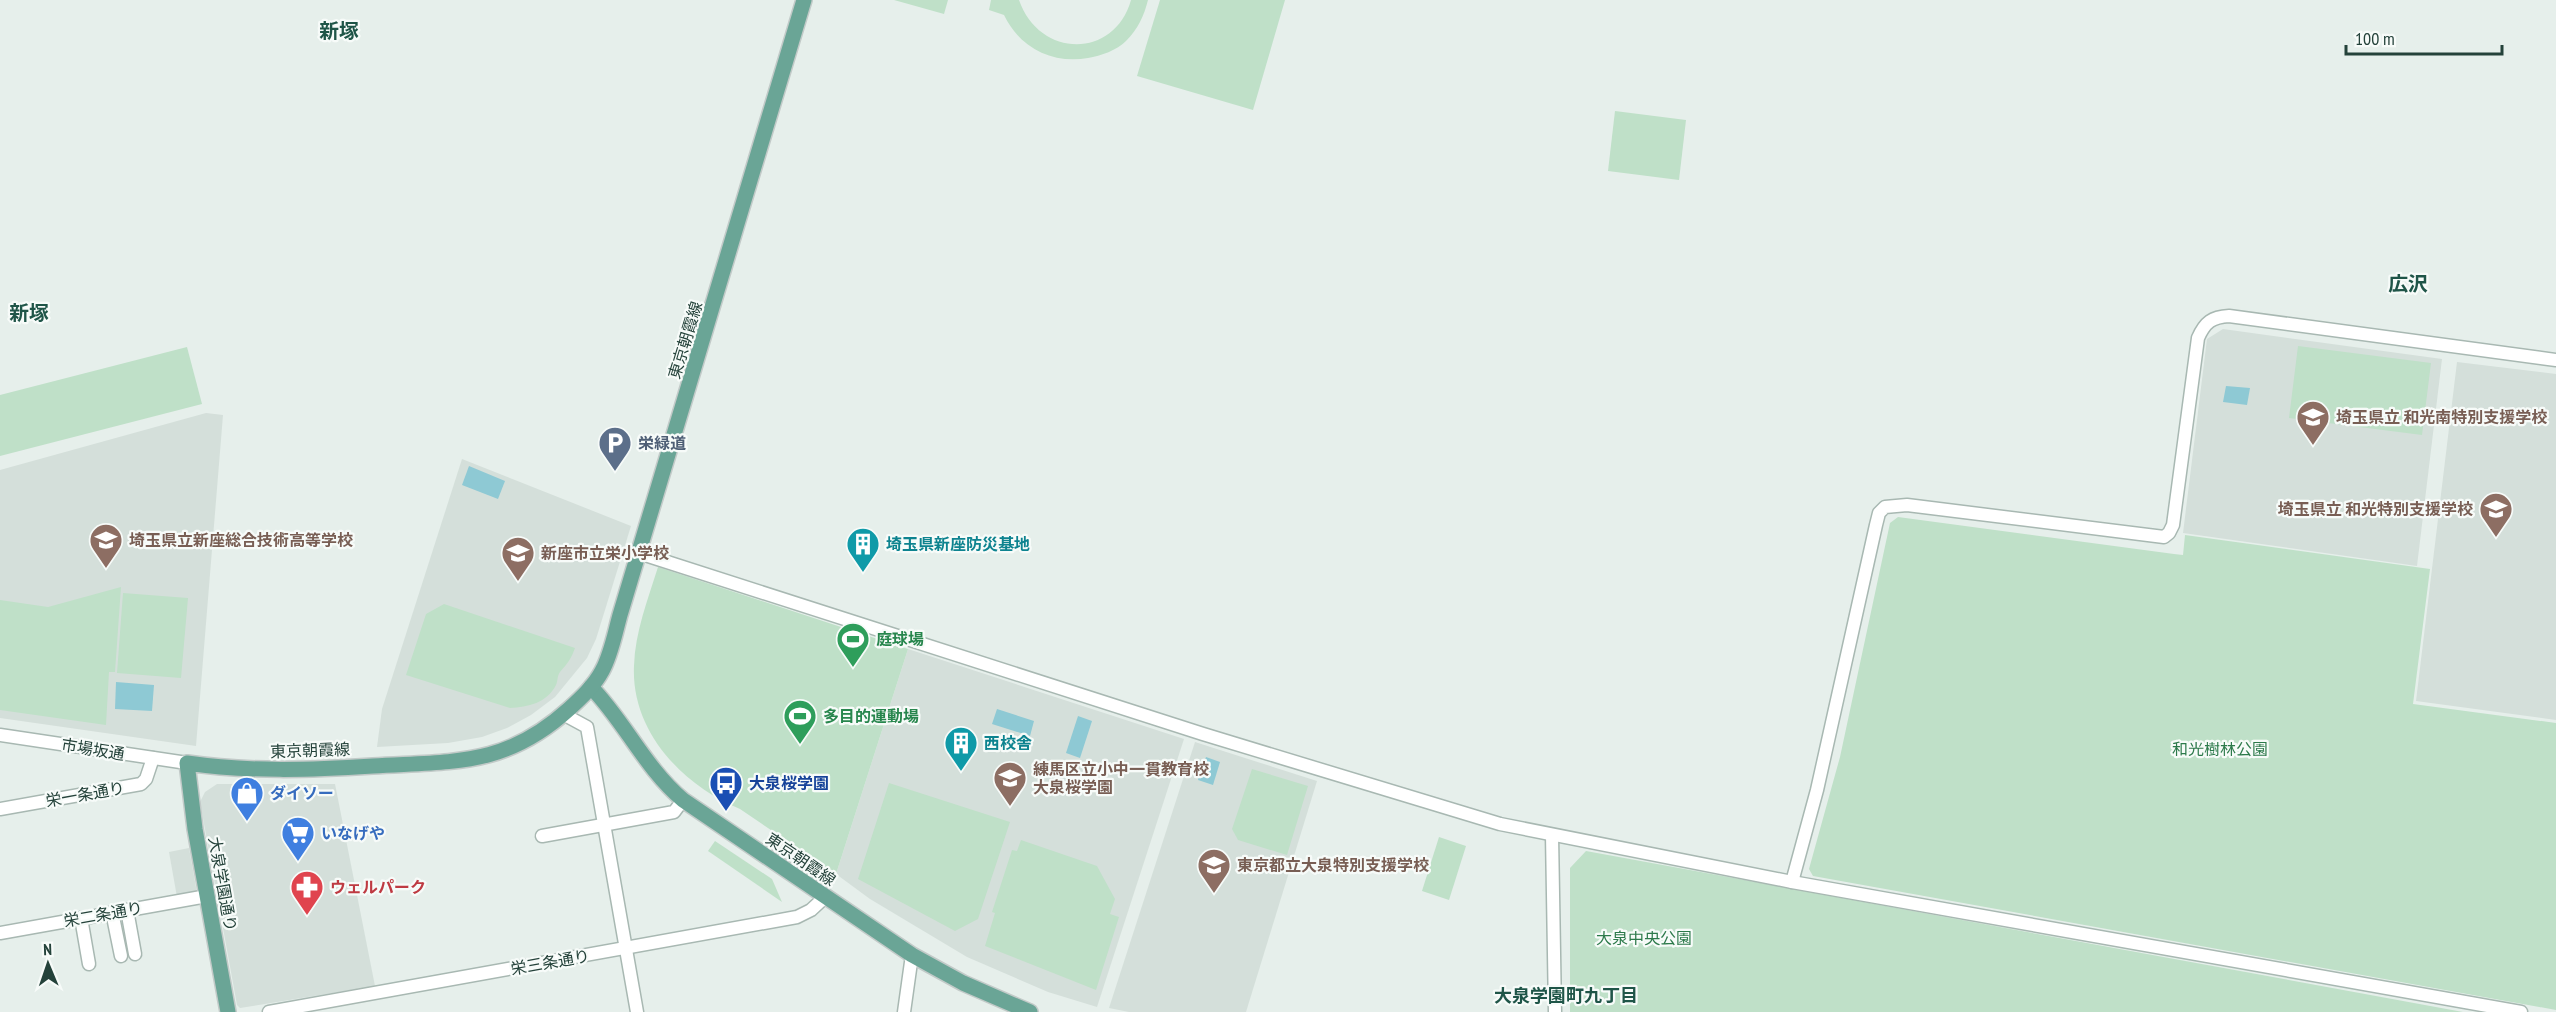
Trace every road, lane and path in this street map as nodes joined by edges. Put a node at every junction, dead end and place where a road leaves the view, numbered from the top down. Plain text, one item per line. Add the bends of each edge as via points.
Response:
1 (804, 0) edge
2 (2556, 360) edge
3 (639, 553) junction
4 (591, 687) junction
5 (563, 714) junction
6 (0, 735) edge
7 (153, 758) junction
8 (187, 763) junction
9 (684, 800) junction
10 (0, 809) edge
11 (604, 825) junction
12 (1552, 835) junction
13 (542, 836) dead end
14 (1792, 882) junction
15 (207, 896) junction
16 (825, 897) junction
17 (127, 910) junction
18 (112, 912) junction
19 (81, 918) junction
20 (0, 933) edge
21 (626, 948) junction
22 (135, 954) dead end
23 (912, 955) junction
24 (121, 956) dead end
25 (89, 964) dead end
26 (228, 1012) edge
27 (269, 1012) edge
28 (637, 1012) edge
29 (904, 1012) edge
30 (1030, 1012) edge
31 (1554, 1012) edge
32 (2521, 1012) edge

1 - 3 main road, 東京朝霞線
2 - 14 street via 2217,317 2203,326 2199,338 2173,525 2164,537 1907,505 1885,507 1876,525 1817,790
3 - 4 main road, 東京朝霞線 via 606,660
3 - 12 street via 1203,734 1500,824
4 - 5 main road, 東京朝霞線
4 - 9 main road, 東京朝霞線 via 610,707 643,758
5 - 8 main road, 東京朝霞線 via 530,738 478,758 306,770
5 - 11 street via 587,727
6 - 7 street, 市場坂通
7 - 8 street, 市場坂通
7 - 10 street, 栄一条通り via 147,779 141,784
8 - 15 main road, 大泉学園通り
9 - 11 street via 674,812
9 - 16 main road, 東京朝霞線
11 - 13 street
11 - 21 street
12 - 14 street
12 - 31 street
14 - 32 street
15 - 17 street, 栄二条通り
15 - 26 main road, 大泉学園通り
16 - 21 street, 栄三条通り via 797,917
16 - 23 main road, 東京朝霞線
17 - 18 street, 栄二条通り
17 - 22 street
18 - 19 street, 栄二条通り
18 - 24 street
19 - 20 street, 栄二条通り
19 - 25 street
21 - 27 street, 栄三条通り
21 - 28 street
23 - 29 street
23 - 30 main road, 東京朝霞線 via 972,988

